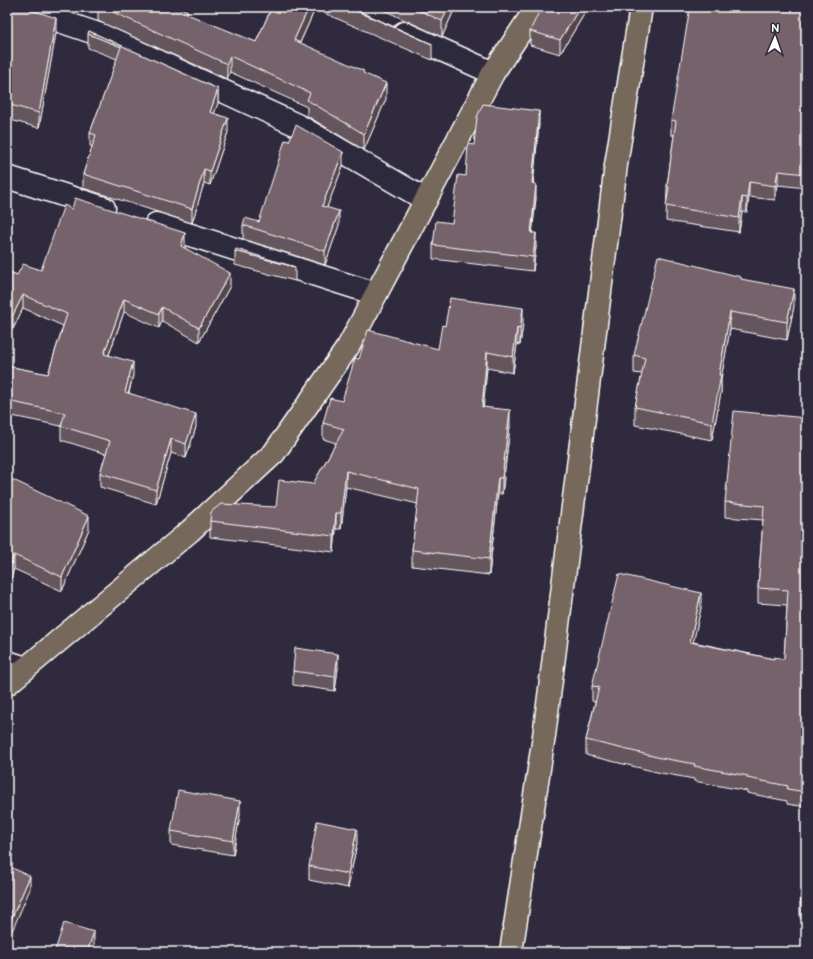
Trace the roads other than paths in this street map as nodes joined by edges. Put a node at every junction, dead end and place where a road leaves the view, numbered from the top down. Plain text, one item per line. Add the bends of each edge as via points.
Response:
1 (18, 7) edge
2 (537, 7) edge
3 (641, 7) edge
4 (388, 26) edge
5 (493, 73) junction
6 (7, 177) edge
7 (426, 200) junction
8 (376, 294) junction
9 (17, 665) edge
10 (7, 684) edge
11 (511, 952) edge

1 - 7 street via 102,35 299,126
2 - 5 main road
3 - 11 main road via 616,165 544,736
4 - 5 street
5 - 7 main road
6 - 8 street
7 - 8 main road
8 - 9 main road via 348,347 274,453 190,531
9 - 10 main road

